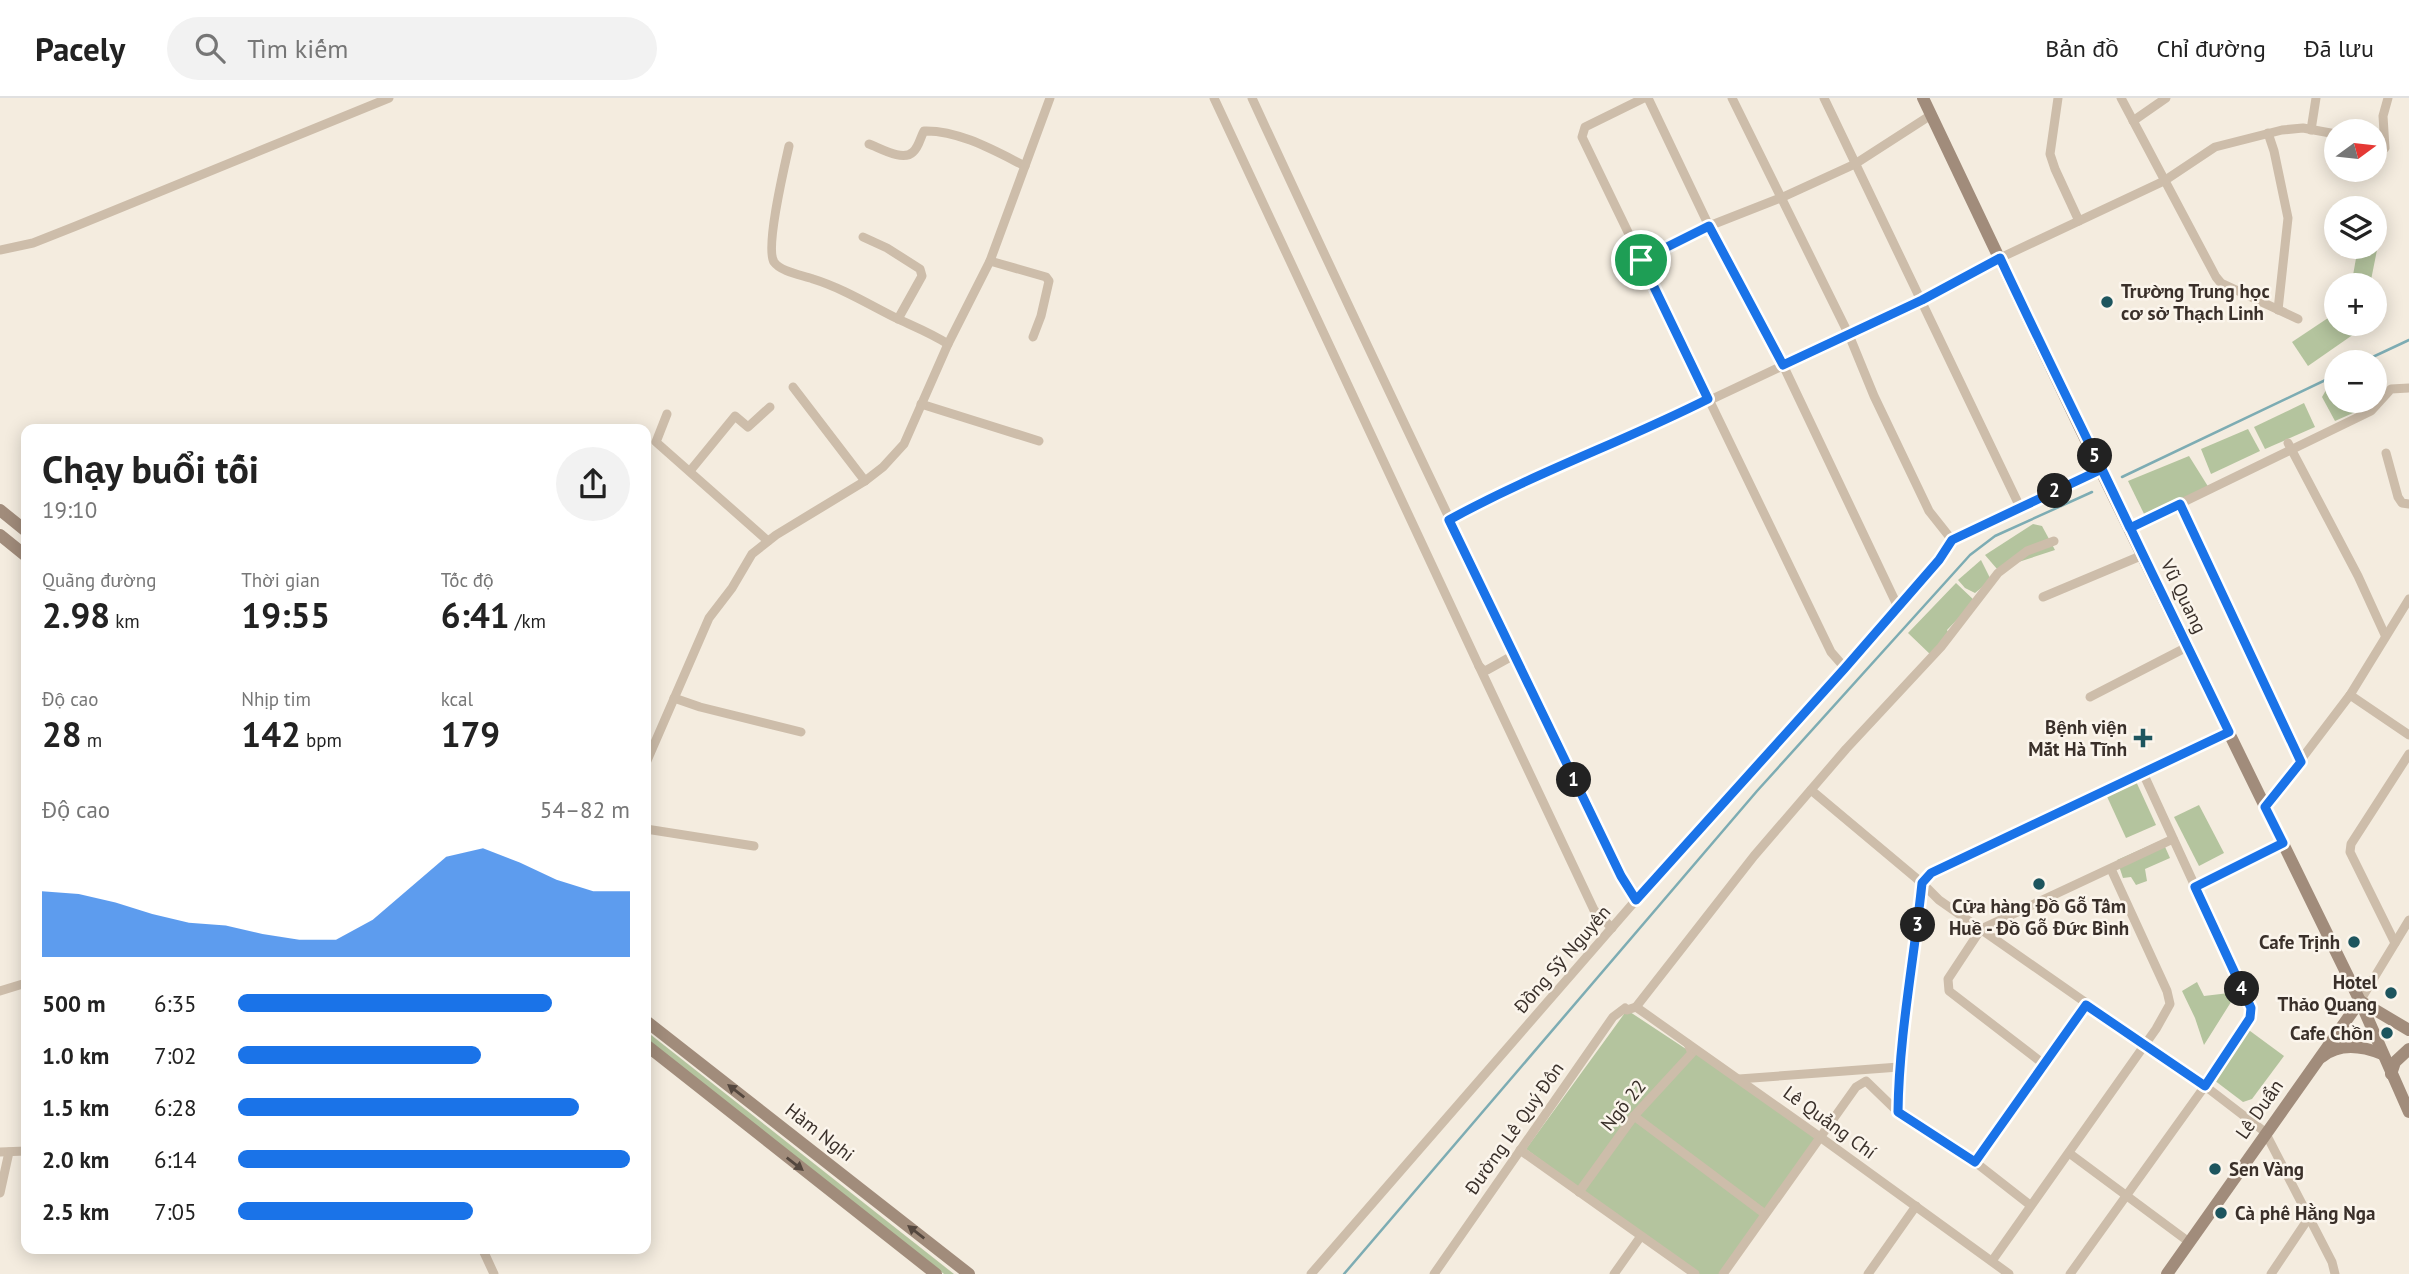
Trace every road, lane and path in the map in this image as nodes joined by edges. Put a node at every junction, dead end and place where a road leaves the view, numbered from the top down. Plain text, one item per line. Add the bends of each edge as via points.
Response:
1 (389, 98) edge
2 (1050, 98) edge
3 (1214, 98) edge
4 (1252, 98) edge
5 (1646, 98) edge
6 (1732, 98) edge
7 (1824, 98) edge
8 (1923, 98) edge
9 (2058, 98) edge
10 (2121, 98) edge
11 (2166, 98) edge
12 (2316, 98) edge
13 (2388, 98) edge
14 (1931, 115) junction
15 (2382, 119) edge
16 (2133, 121) junction
17 (2312, 130) junction
18 (2324, 132) edge
19 (2268, 133) junction
20 (869, 144) dead end
21 (789, 146) dead end
22 (1855, 164) junction
23 (1025, 166) junction
24 (2164, 181) junction
25 (1783, 197) junction
26 (2079, 221) junction
27 (1709, 226) junction
28 (863, 237) dead end
29 (0, 250) edge
30 (2000, 258) junction
31 (1641, 260) junction
32 (990, 261) junction
33 (1922, 300) junction
34 (2278, 310) junction
35 (898, 319) junction
36 (2298, 319) dead end
37 (1849, 335) junction
38 (1033, 337) dead end
39 (948, 345) junction
40 (1783, 365) junction
41 (793, 387) dead end
42 (2409, 388) edge
43 (1708, 399) junction
44 (921, 404) junction
45 (770, 407) dead end
46 (667, 414) dead end
47 (1038, 441) dead end
48 (2290, 446) junction
49 (2386, 453) dead end
50 (2102, 469) junction
51 (690, 471) junction
52 (865, 481) junction
53 (2180, 504) junction
54 (2409, 504) edge
55 (2020, 508) junction
56 (0, 510) edge
57 (1449, 520) junction
58 (21, 527) edge
59 (2130, 528) junction
60 (0, 535) edge
61 (1952, 540) junction
62 (768, 541) junction
63 (2054, 541) dead end
64 (21, 551) edge
65 (2143, 555) junction
66 (2043, 597) dead end
67 (2409, 599) edge
68 (1898, 607) junction
69 (2385, 635) junction
70 (2187, 647) junction
71 (1514, 655) junction
72 (1479, 666) junction
73 (1845, 668) junction
74 (2350, 695) junction
75 (2090, 697) dead end
76 (674, 698) junction
77 (802, 732) dead end
78 (2229, 732) junction
79 (2409, 735) edge
80 (651, 752) edge
81 (2409, 754) edge
82 (2301, 762) junction
83 (2143, 772) junction
84 (1811, 790) junction
85 (2265, 807) junction
86 (651, 830) edge
87 (2173, 839) junction
88 (2283, 843) junction
89 (754, 846) dead end
90 (2111, 869) junction
91 (1922, 883) junction
92 (2195, 887) junction
93 (1636, 900) junction
94 (2408, 923) edge
95 (1612, 928) junction
96 (1981, 929) junction
97 (2395, 943) junction
98 (21, 985) edge
99 (0, 991) edge
100 (2360, 1001) junction
101 (2086, 1005) junction
102 (1631, 1009) junction
103 (651, 1025) edge
104 (2409, 1030) edge
105 (1687, 1042) junction
106 (2145, 1046) junction
107 (651, 1049) edge
108 (2409, 1049) edge
109 (2382, 1054) junction
110 (2045, 1065) junction
111 (1899, 1067) junction
112 (2312, 1067) junction
113 (2391, 1074) junction
114 (1739, 1079) junction
115 (2205, 1086) junction
116 (1898, 1112) junction
117 (2409, 1112) edge
118 (1634, 1116) junction
119 (2265, 1132) junction
120 (1820, 1137) junction
121 (1520, 1150) junction
122 (5, 1152) edge
123 (2069, 1153) junction
124 (1975, 1162) junction
125 (1579, 1192) junction
126 (0, 1193) edge
127 (2126, 1196) junction
128 (2030, 1205) junction
129 (1916, 1206) junction
130 (1765, 1214) junction
131 (2308, 1219) junction
132 (1641, 1236) junction
133 (2189, 1242) junction
134 (485, 1254) edge
135 (1992, 1261) junction
136 (494, 1274) edge
137 (936, 1274) edge
138 (969, 1274) edge
139 (1311, 1274) edge
140 (1434, 1274) edge
141 (1614, 1274) edge
142 (1695, 1274) edge
143 (1723, 1274) edge
144 (1868, 1274) edge
145 (2009, 1274) edge
146 (2070, 1274) edge
147 (2166, 1274) edge
148 (2271, 1274) edge
149 (2335, 1274) edge

1 - 29 street via 33,243
2 - 23 street
3 - 72 street
4 - 57 street
5 - 27 street
5 - 31 street via 1585,127 1582,138
6 - 25 street
7 - 22 street
8 - 14 main road, Vũ Quang
9 - 26 street via 2050,153
10 - 16 street
11 - 16 street
12 - 17 street
13 - 15 street
14 - 22 street
14 - 30 main road, Vũ Quang
16 - 24 street
17 - 18 street
17 - 19 street
19 - 24 street via 2215,147
19 - 34 street via 2288,218
20 - 23 street via 908,156 924,131 937,132 983,146
21 - 35 street via 772,259 782,268 834,287
22 - 25 street
22 - 33 street
23 - 32 street
24 - 26 street
24 - 34 street via 2221,283
25 - 27 street
25 - 37 street
26 - 30 street
27 - 31 street
27 - 40 street
28 - 35 street via 920,269 922,276
30 - 33 street
30 - 50 main road, Vũ Quang
31 - 43 street
32 - 38 street via 1049,281
32 - 39 street
33 - 37 street
33 - 55 street
34 - 36 street
35 - 39 street
37 - 40 street
37 - 61 street via 1929,511
39 - 44 street
40 - 43 street
40 - 68 street
41 - 52 street
42 - 48 street via 2391,388 2371,411
43 - 57 street
43 - 73 street via 1831,652
44 - 47 street
44 - 52 street via 904,444
45 - 51 street via 748,427 735,416
46 - 51 street via 656,442
48 - 53 street
48 - 69 street
49 - 54 street via 2398,497
50 - 55 street, Đồng Sỹ Nguyên
50 - 59 main road, Vũ Quang
51 - 62 street
52 - 62 street
53 - 59 street
53 - 82 street
55 - 61 street, Đồng Sỹ Nguyên
56 - 58 main road
57 - 71 street
59 - 65 main road, Vũ Quang
60 - 64 main road
61 - 68 street, Đồng Sỹ Nguyên
62 - 76 street via 752,554 709,618
63 - 84 street, Đường Lê Quý Đôn via 2027,551 1998,573 1941,647
65 - 66 street
65 - 70 main road, Vũ Quang
67 - 69 street
68 - 73 street, Đồng Sỹ Nguyên
69 - 74 street
70 - 75 street
70 - 78 main road, Vũ Quang
71 - 72 street via 1484,671
71 - 93 street
72 - 95 street via 1594,910
73 - 93 street, Đồng Sỹ Nguyên
74 - 79 street
74 - 82 street
76 - 77 street
76 - 80 street
78 - 83 street
78 - 85 main road, Vũ Quang
81 - 97 street via 2350,852
82 - 85 street
83 - 87 street
83 - 91 street via 1931,873
84 - 91 street
84 - 102 street, Đường Lê Quý Đôn
85 - 88 main road, Vũ Quang
86 - 89 street
87 - 90 street
87 - 92 street
88 - 92 street
88 - 100 main road, Vũ Quang
90 - 96 street
90 - 106 street via 2170,998 2167,1013
91 - 96 street via 1938,900
91 - 111 street
92 - 115 street via 2251,1008 2250,1018
93 - 95 street, Đồng Sỹ Nguyên
94 - 97 street
95 - 139 street, Đồng Sỹ Nguyên
96 - 101 street
96 - 110 street via 1948,979 1949,991
97 - 100 street
98 - 99 street
100 - 104 main road
100 - 109 main road, Vũ Quang
100 - 112 main road, Lê Duẩn
101 - 106 street
101 - 110 street
102 - 105 street, Lê Quảng Chí
102 - 121 street, Đường Lê Quý Đôn via 1625,1007 1613,1017
138 -> 103 main road, Hàm Nghi
105 - 114 street, Lê Quảng Chí
105 - 118 street, Ngõ 22 via 1692,1053
106 - 115 street
106 - 123 street
107 -> 137 main road, Hàm Nghi
108 - 113 main road via 2395,1062
109 - 112 main road via 2364,1047 2344,1047 2326,1054
109 - 113 main road, Vũ Quang
110 - 124 street
111 - 114 street
111 - 116 street
112 - 119 main road, Lê Duẩn
113 - 117 main road, Vũ Quang
114 - 120 street, Lê Quảng Chí
115 - 119 street
115 - 127 street
116 - 120 street via 1866,1081 1861,1082
116 - 124 street
118 - 125 street, Ngõ 22
118 - 130 street
119 - 131 street
119 - 133 main road, Lê Duẩn
120 - 129 street, Lê Quảng Chí
120 - 130 street
121 - 125 street
121 - 140 street, Đường Lê Quý Đôn
122 - 126 street
123 - 127 street
123 - 128 street
124 - 128 street
125 - 132 street
127 - 133 street
127 - 146 street
128 - 135 street
129 - 135 street, Lê Quảng Chí
129 - 144 street
130 - 143 street
131 - 148 street
131 - 149 street
132 - 141 street
132 - 142 street
133 - 147 main road, Lê Duẩn
134 - 136 street
135 - 145 street, Lê Quảng Chí

